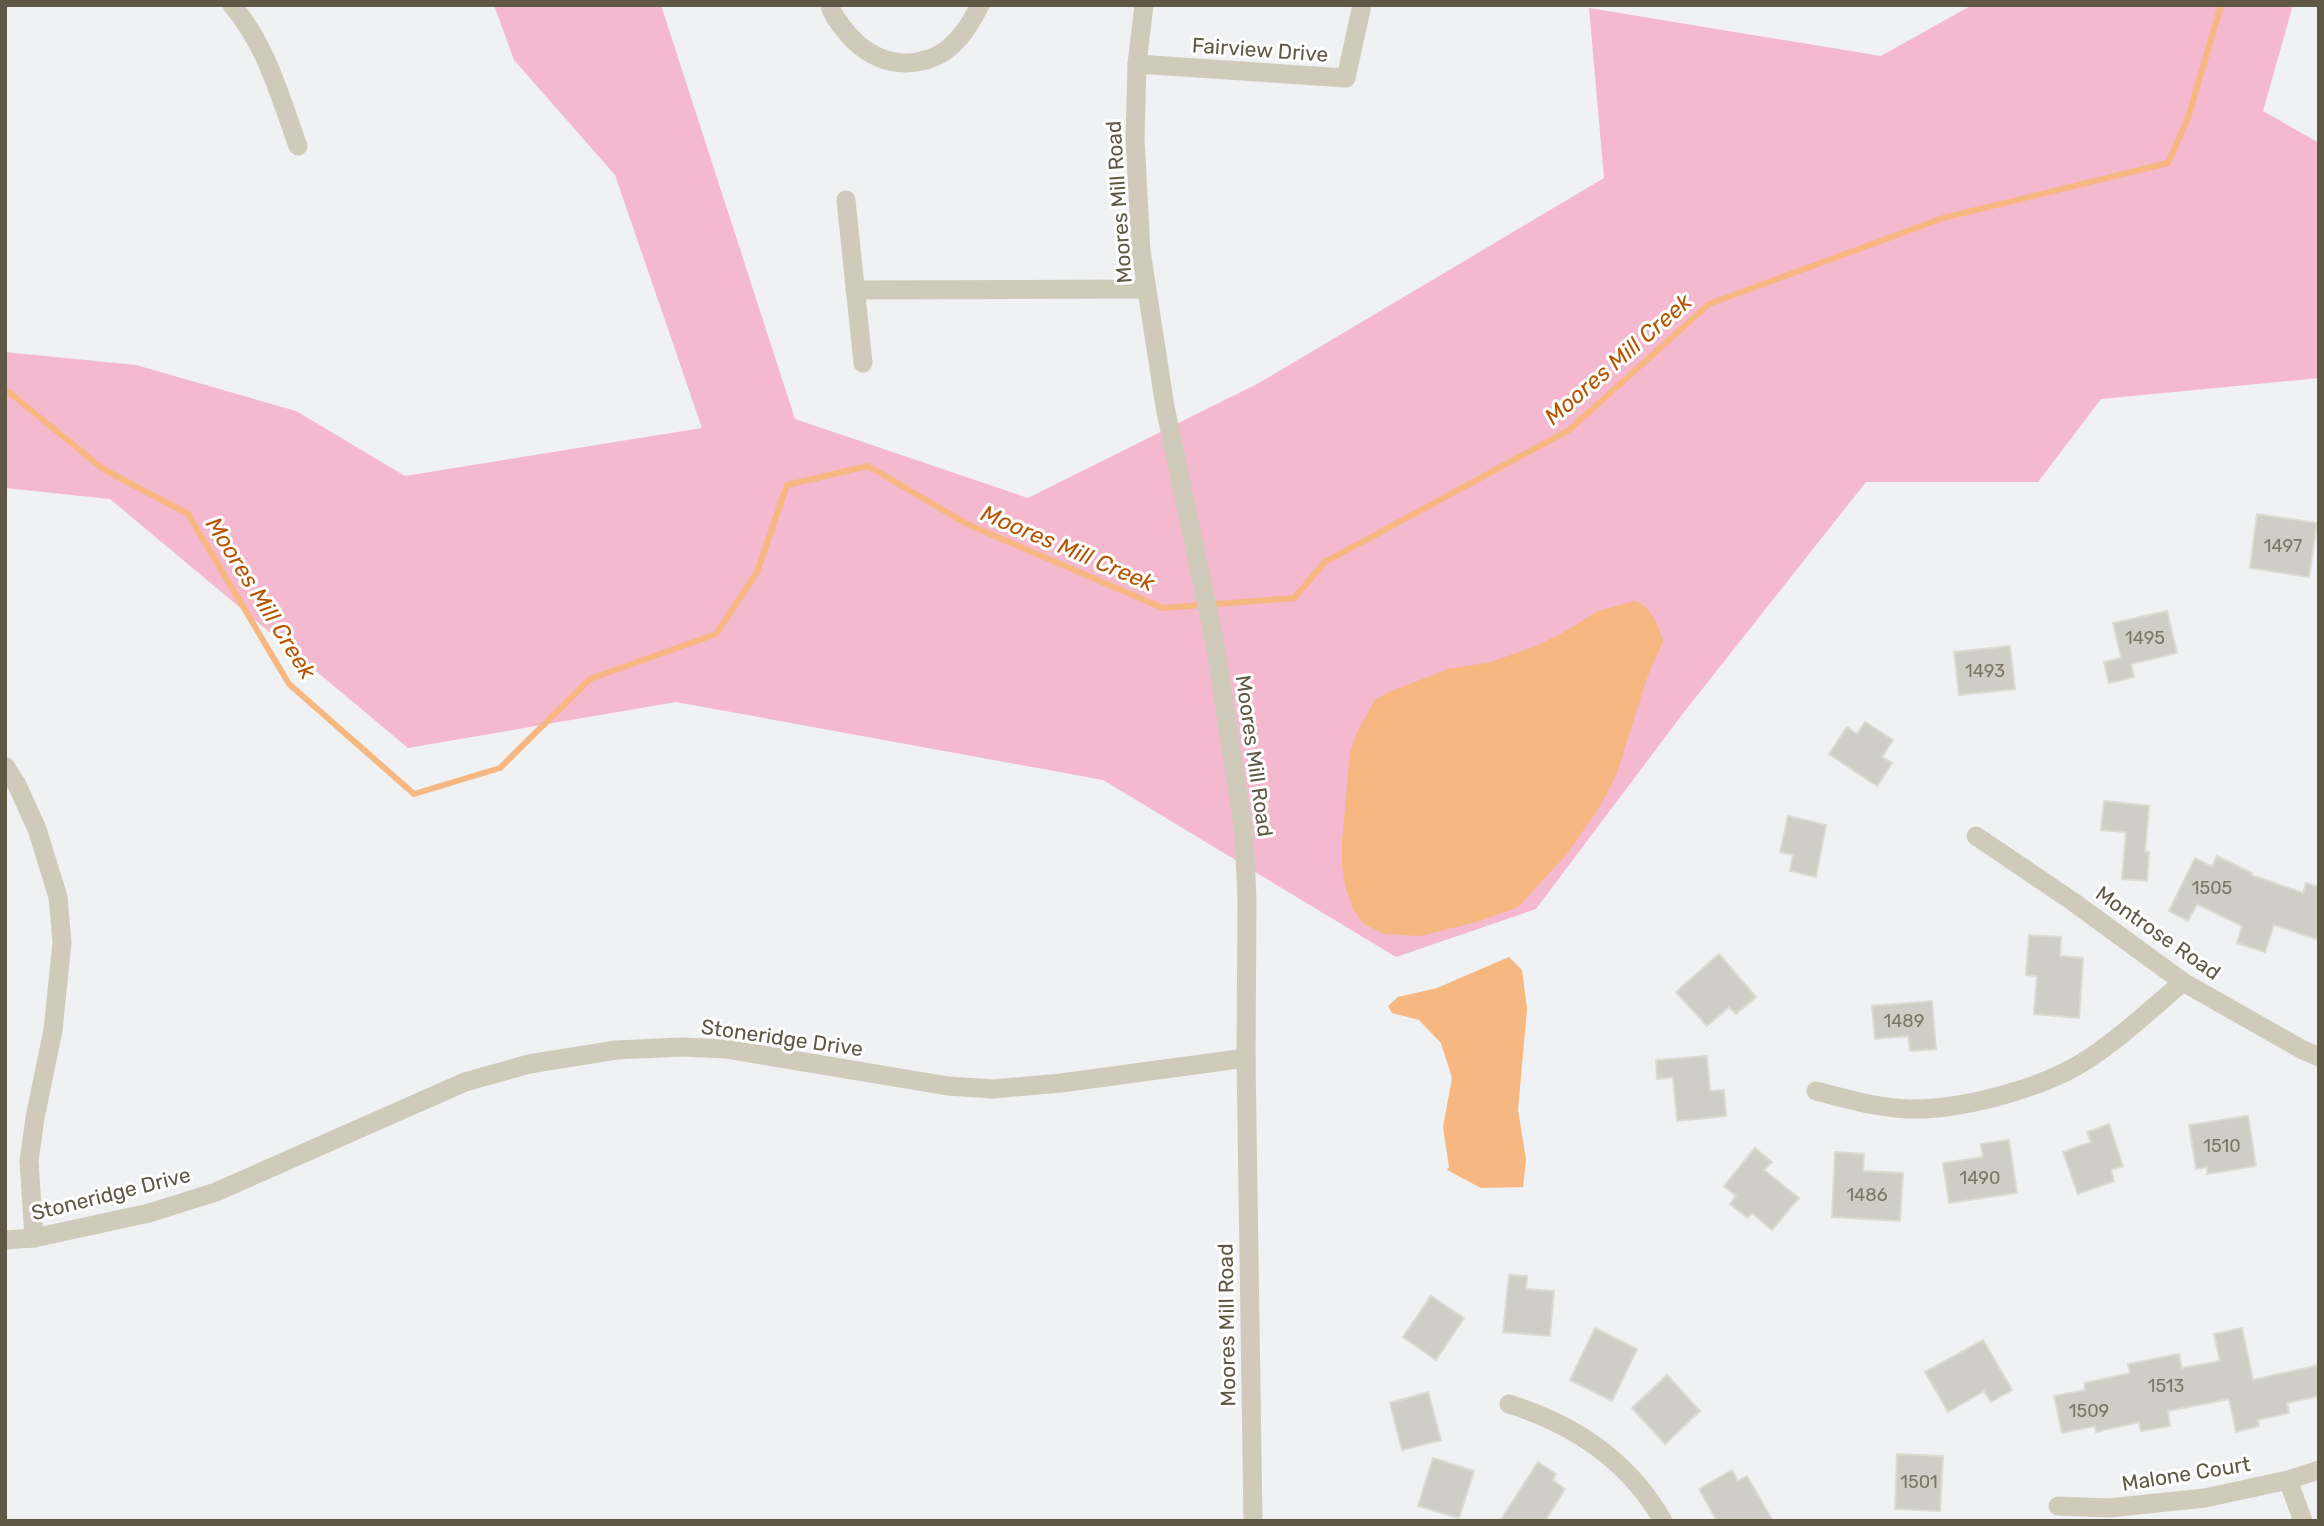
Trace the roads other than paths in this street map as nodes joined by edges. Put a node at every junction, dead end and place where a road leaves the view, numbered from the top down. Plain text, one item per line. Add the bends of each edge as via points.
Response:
1 (232, 5) edge
2 (830, 5) edge
3 (981, 5) edge
4 (1144, 5) edge
5 (1362, 5) edge
6 (1137, 64) junction
7 (298, 146) dead end
8 (846, 200) dead end
9 (1147, 289) junction
10 (855, 290) junction
11 (863, 363) dead end
12 (5, 766) edge
13 (1976, 836) dead end
14 (2183, 982) junction
15 (2319, 1057) edge
16 (1246, 1058) junction
17 (1816, 1091) dead end
18 (34, 1238) junction
19 (5, 1240) edge
20 (1509, 1404) dead end
21 (2319, 1470) edge
22 (2287, 1480) junction
23 (2058, 1506) dead end
24 (1253, 1521) edge
25 (1663, 1521) edge
26 (2303, 1521) edge

1 - 7 street via 261,47
2 - 3 street via 851,39 870,54 899,62 929,59 950,47 968,29
4 - 6 street, Moores Mill Road
5 - 6 street, Fairview Drive via 1346,78
6 - 9 street, Moores Mill Road via 1135,139
8 - 10 street
9 - 10 street
9 - 16 street, Moores Mill Road via 1165,407 1216,644 1244,833
10 - 11 street
12 - 18 street via 37,829 58,897 62,942 53,1030 29,1161
13 - 14 street, Montrose Road
14 - 15 street, Montrose Road
14 - 17 street via 2085,1062 2023,1090 1934,1108 1860,1103
16 - 18 street, Stoneridge Drive via 993,1089 948,1086 726,1049 616,1050 529,1064 465,1082 216,1192 149,1213
16 - 24 street, Moores Mill Road
18 - 19 street, Stoneridge Drive
20 - 25 street via 1554,1420 1591,1442 1641,1488
21 - 22 street, Malone Court
22 - 23 street, Malone Court via 2205,1498 2122,1507
22 - 26 street

